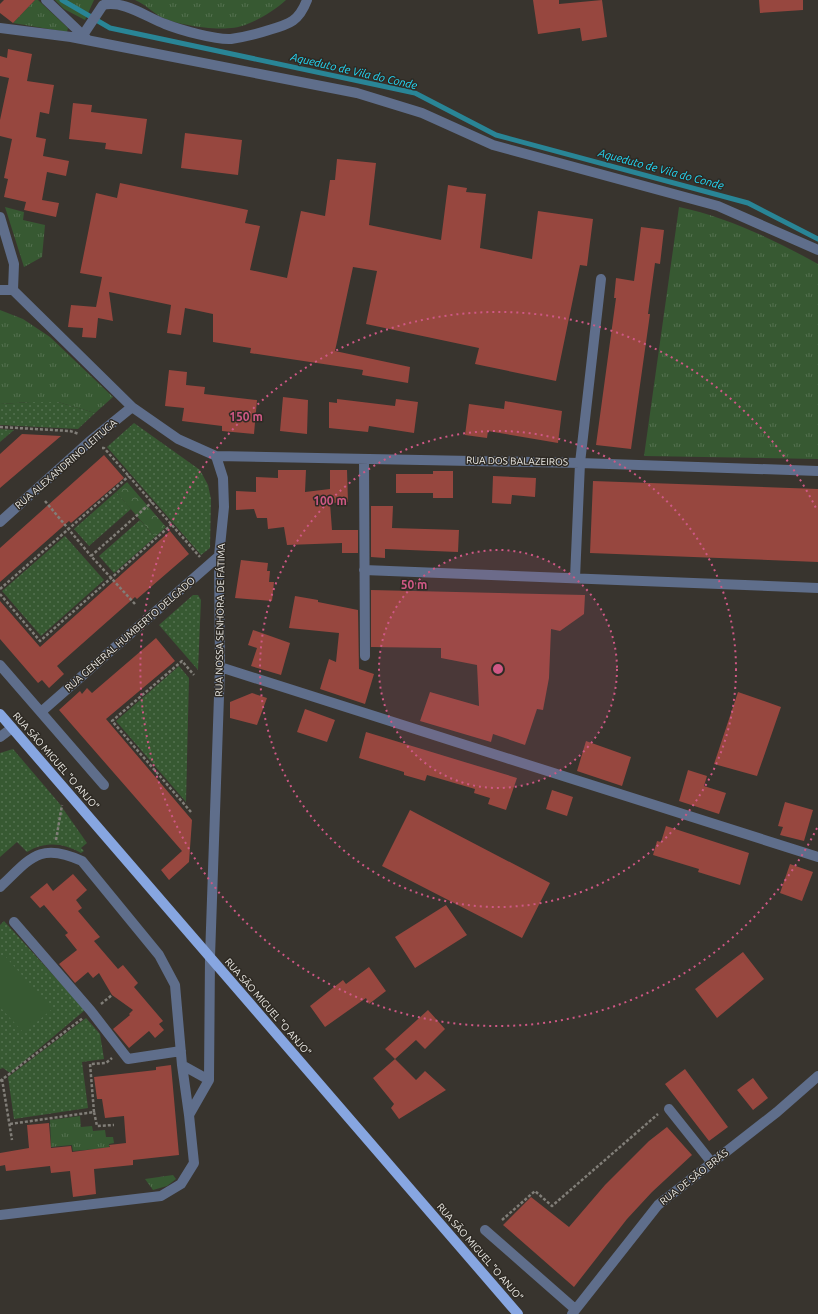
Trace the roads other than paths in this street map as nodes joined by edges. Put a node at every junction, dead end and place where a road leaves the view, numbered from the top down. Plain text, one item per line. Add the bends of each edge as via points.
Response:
1 (46, 0) edge
2 (307, 0) edge
3 (1, 29) edge
4 (86, 38) junction
5 (0, 217) edge
6 (818, 250) edge
7 (601, 279) dead end
8 (0, 290) edge
9 (13, 290) junction
10 (132, 407) junction
11 (216, 456) junction
12 (364, 459) junction
13 (580, 462) junction
14 (818, 472) edge
15 (0, 522) edge
16 (219, 556) junction
17 (364, 570) junction
18 (575, 578) junction
19 (818, 588) edge
20 (365, 656) dead end
21 (0, 665) edge
22 (220, 667) junction
23 (41, 712) junction
24 (0, 714) edge
25 (12, 728) junction
26 (0, 737) edge
27 (104, 785) dead end
28 (818, 857) edge
29 (0, 887) edge
30 (14, 922) dead end
31 (210, 957) junction
32 (181, 1051) junction
33 (182, 1065) junction
34 (818, 1076) edge
35 (209, 1080) junction
36 (669, 1109) dead end
37 (189, 1115) junction
38 (712, 1163) junction
39 (0, 1215) edge
40 (485, 1230) dead end
41 (574, 1312) edge
42 (518, 1314) edge

1 - 4 street
2 - 4 street via 301,15 286,25 262,33 229,39 189,32 130,8 114,3 108,4 103,5
3 - 4 street
4 - 6 street via 357,93 422,113 493,145 718,206
5 - 9 street via 14,264
7 - 13 street
8 - 9 street
9 - 10 street
10 - 11 street via 178,439
10 - 15 street, RUA ALEXANDRINO LEITUGA
11 - 12 street, RUA DOS BALAZEIROS
11 - 16 street, RUA NOSSA SENHORA DE FÁTIMA via 223,478 224,507
12 - 13 street, RUA DOS BALAZEIROS
12 - 17 street
13 - 14 street, RUA DOS BALAZEIROS
13 - 18 street
16 - 22 street, RUA NOSSA SENHORA DE FÁTIMA
16 - 23 street, RUA GENERAL HUMBERTO DELGADO
17 - 18 street
17 - 20 street
18 - 19 street
21 - 23 street
22 - 28 street
22 - 31 street, RUA NOSSA SENHORA DE FÁTIMA
23 - 27 street
24 - 25 main road, RUA SÃO MIGUEL "O ANJO"
25 - 26 street
25 - 31 main road, RUA SÃO MIGUEL "O ANJO"
29 - 32 street via 31,858 46,852 65,853 82,861 160,956 175,985
30 - 32 street via 92,1011 128,1059
31 - 35 street, RUA NOSSA SENHORA DE FÁTIMA
31 - 42 main road, RUA SÃO MIGUEL "O ANJO"
32 - 33 street
33 - 35 street
33 - 37 street
34 - 38 street, RUA DE SÃO BRÁS
35 - 37 street
36 - 38 street
37 - 39 street via 194,1163 181,1184 161,1196
38 - 41 street, RUA DE SÃO BRÁS via 658,1205
40 - 41 street

